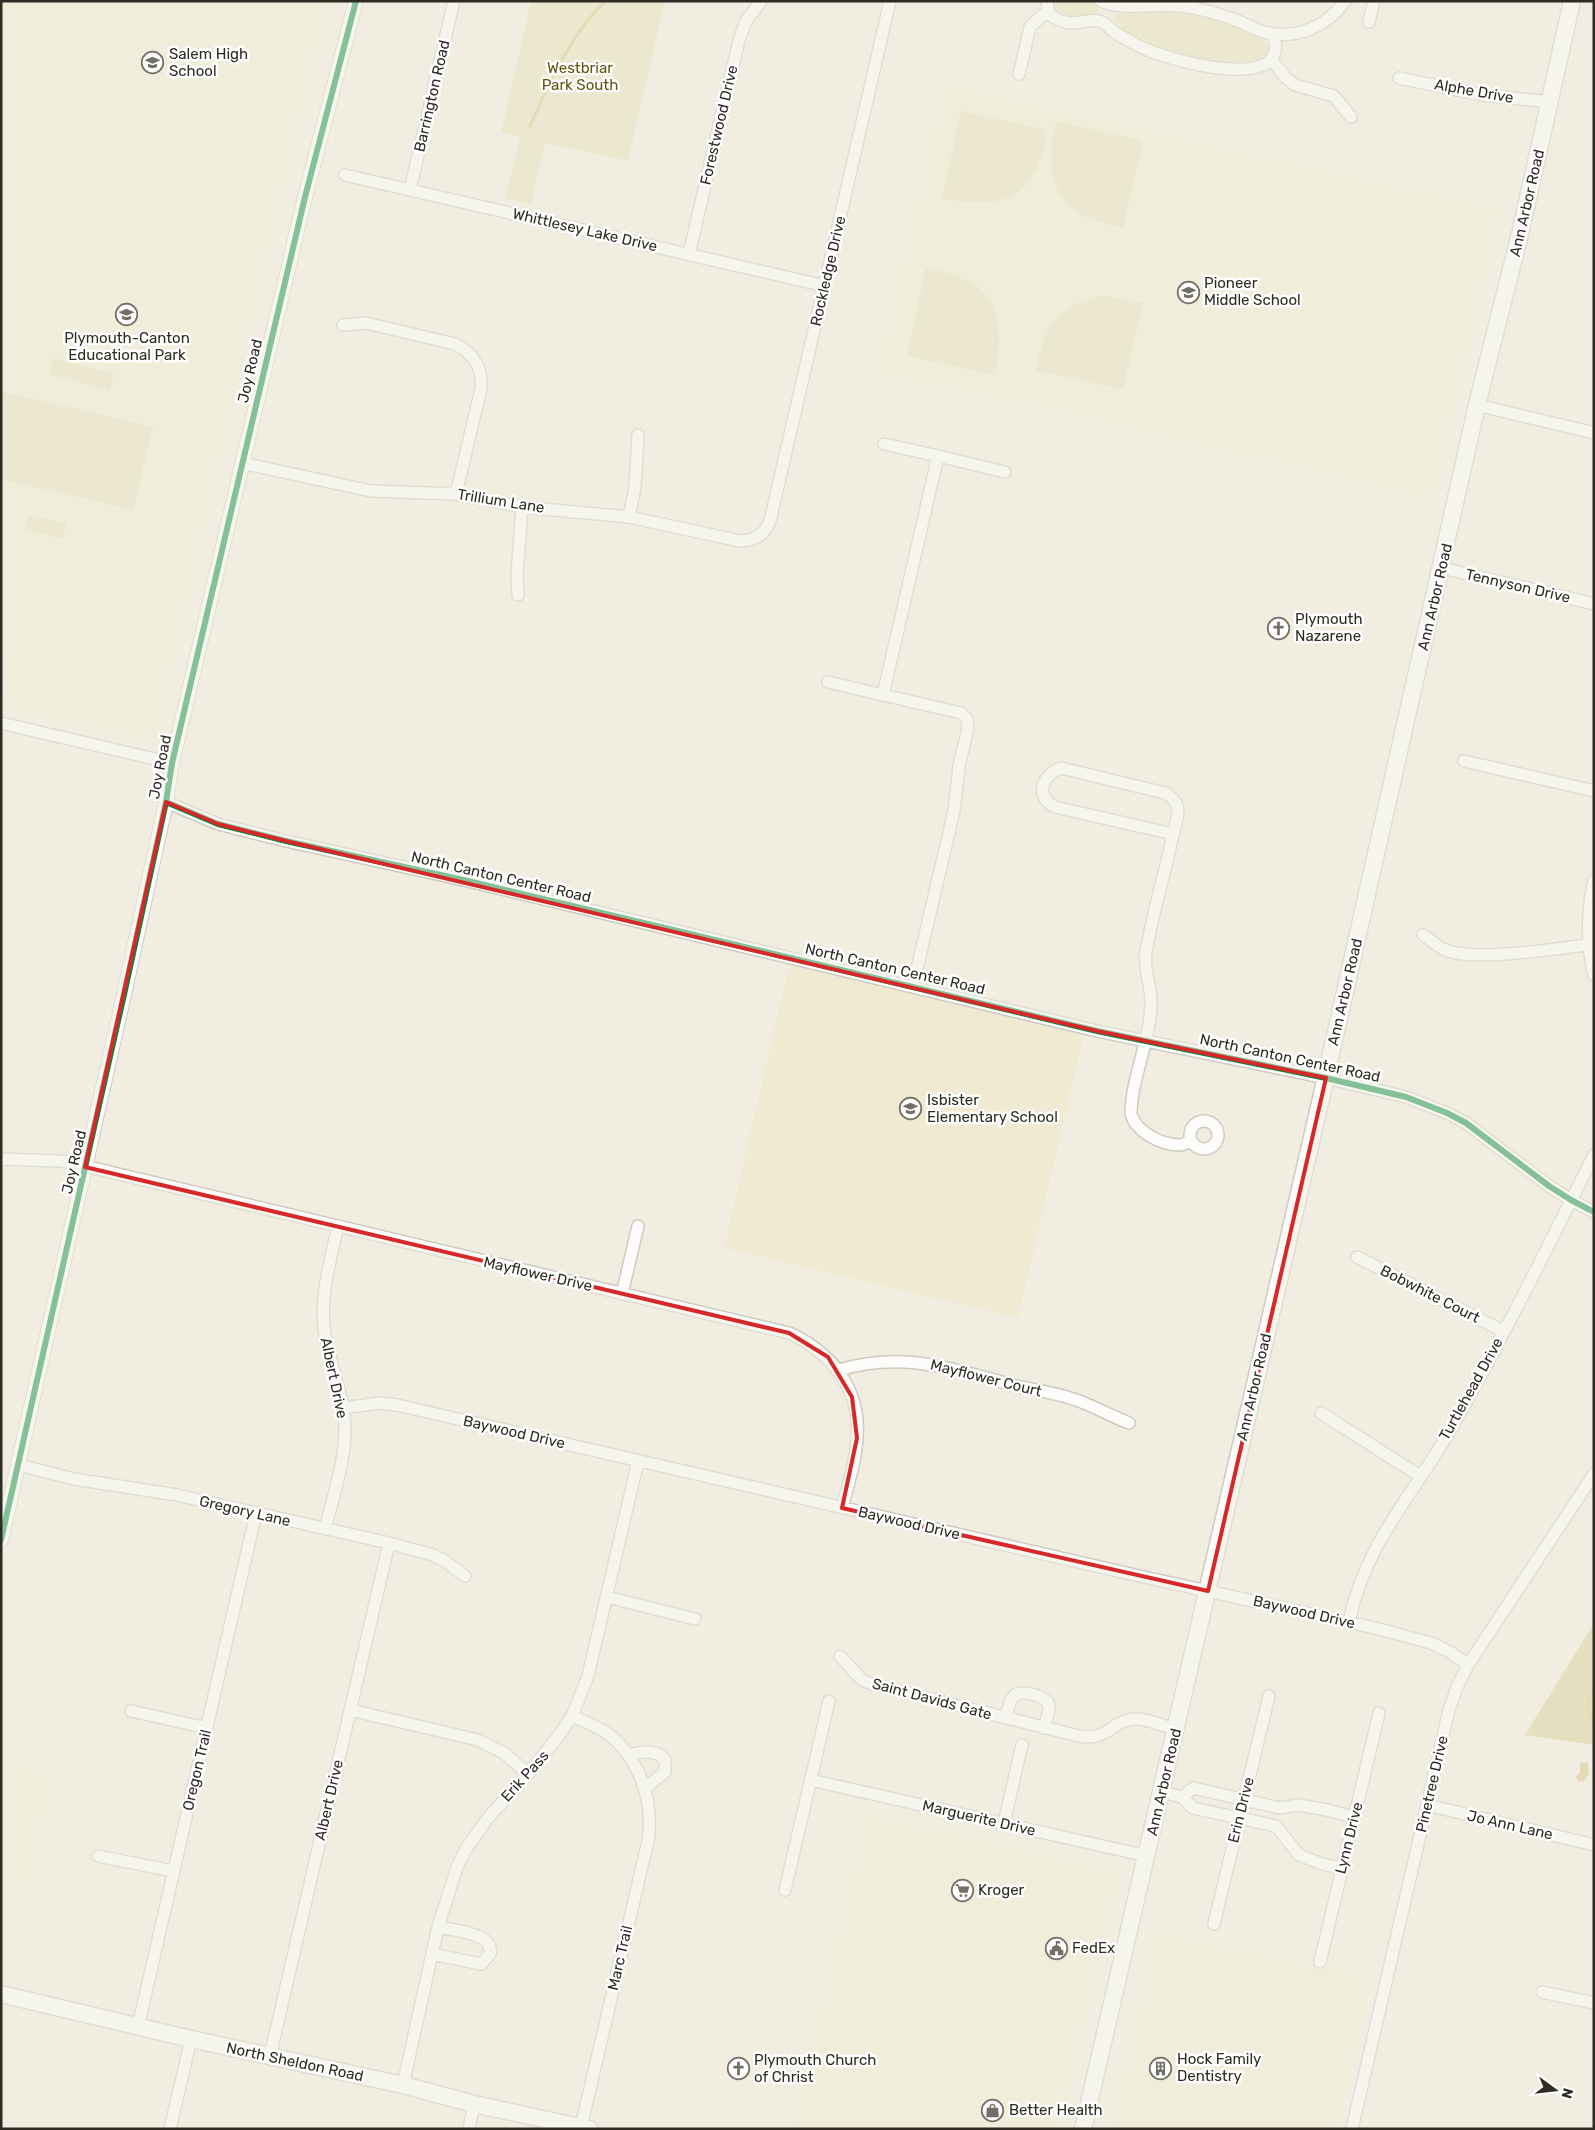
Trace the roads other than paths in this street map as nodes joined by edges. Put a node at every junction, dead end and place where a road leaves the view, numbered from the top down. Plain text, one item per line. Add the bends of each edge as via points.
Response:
1 (356, 1) edge
2 (454, 1) edge
3 (761, 1) edge
4 (890, 1) edge
5 (1345, 1) edge
6 (1374, 1) edge
7 (1572, 1) edge
8 (1105, 3) edge
9 (1047, 6) edge
10 (1103, 22) junction
11 (1369, 22) dead end
12 (1273, 34) junction
13 (1271, 59) junction
14 (1019, 74) dead end
15 (1399, 78) dead end
16 (1550, 102) junction
17 (1351, 117) dead end
18 (344, 175) dead end
19 (410, 190) junction
20 (689, 254) junction
21 (825, 286) junction
22 (343, 325) dead end
23 (1477, 405) junction
24 (1594, 433) edge
25 (638, 435) dead end
26 (884, 444) dead end
27 (938, 456) junction
28 (242, 463) junction
29 (1005, 472) dead end
30 (456, 494) junction
31 (522, 507) junction
32 (628, 517) junction
33 (759, 537) joint
34 (1442, 568) junction
35 (518, 595) dead end
36 (1594, 604) edge
37 (828, 682) dead end
38 (883, 695) junction
39 (1, 723) edge
40 (1464, 761) dead end
41 (172, 763) junction
42 (1594, 790) edge
43 (166, 802) junction
44 (1173, 834) junction
45 (1594, 880) edge
46 (1423, 935) dead end
47 (1591, 945) edge
48 (1594, 975) edge
49 (913, 986) junction
50 (1146, 1040) junction
51 (1326, 1078) junction
52 (1191, 1141) dead end
53 (1594, 1155) edge
54 (1, 1159) edge
55 (85, 1167) junction
56 (1571, 1200) junction
57 (1594, 1212) edge
58 (338, 1226) junction
59 (638, 1226) dead end
60 (1357, 1258) dead end
61 (622, 1294) junction
62 (1503, 1331) junction
63 (839, 1370) junction
64 (343, 1408) junction
65 (1321, 1413) dead end
66 (1129, 1422) dead end
67 (638, 1461) junction
68 (19, 1465) junction
69 (1594, 1474) edge
70 (1420, 1476) junction
71 (842, 1508) junction
72 (256, 1513) junction
73 (325, 1529) junction
74 (1, 1540) edge
75 (389, 1543) junction
76 (465, 1576) dead end
77 (1208, 1591) junction
78 (607, 1598) junction
79 (695, 1619) dead end
80 (1350, 1622) junction
81 (840, 1656) dead end
82 (1468, 1666) junction
83 (1269, 1696) dead end
84 (829, 1701) dead end
85 (350, 1710) junction
86 (131, 1711) dead end
87 (1379, 1714) dead end
88 (572, 1716) junction
89 (1005, 1718) junction
90 (207, 1728) junction
91 (1044, 1728) junction
92 (1176, 1729) junction
93 (1022, 1745) dead end
94 (628, 1755) junction
95 (528, 1774) junction
96 (810, 1780) junction
97 (644, 1789) junction
98 (1162, 1792) junction
99 (1182, 1797) junction
100 (1244, 1799) junction
101 (1427, 1805) junction
102 (1280, 1808) junction
103 (1354, 1817) junction
104 (1240, 1818) junction
105 (1004, 1823) junction
106 (1276, 1826) junction
107 (1594, 1845) edge
108 (98, 1856) dead end
109 (1147, 1856) junction
110 (1341, 1868) junction
111 (173, 1872) junction
112 (785, 1890) dead end
113 (1214, 1924) dead end
114 (438, 1927) junction
115 (432, 1954) junction
116 (1320, 1962) dead end
117 (1542, 1992) dead end
118 (1, 1994) edge
119 (1594, 2003) edge
120 (138, 2026) junction
121 (191, 2039) junction
122 (270, 2056) junction
123 (403, 2085) junction
124 (474, 2104) junction
125 (585, 2128) edge
126 (170, 2129) edge
127 (469, 2129) edge
128 (1083, 2129) edge
129 (1352, 2129) edge

1 - 28 street, Joy Road via 305,197
2 - 19 street, Barrington Road
3 - 20 street, Forestwood Drive via 746,20 739,40
4 - 21 street, Rockledge Drive
5 - 12 street via 1327,22 1306,31
6 - 11 street
7 - 16 main road, Ann Arbor Road
8 - 10 street
8 - 12 street via 1187,7
9 - 10 street via 1049,14 1068,24
9 - 14 street via 1030,27
10 - 13 street via 1142,48 1194,64 1244,70 1265,65
12 - 13 street via 1276,43
13 - 17 street via 1295,85 1334,96
15 - 16 street, Alphe Drive via 1482,95
16 - 23 main road, Ann Arbor Road
18 - 19 street, Whittlesey Lake Drive
19 - 20 street, Whittlesey Lake Drive
20 - 21 street, Whittlesey Lake Drive
21 - 33 street, Rockledge Drive via 770,521
22 - 30 street via 366,323 455,344 475,360 481,376 480,389
23 - 24 street
23 - 34 main road, Ann Arbor Road
25 - 32 street via 635,487
26 - 27 street
27 - 29 street
27 - 38 street
28 - 30 street, Trillium Lane via 371,491
28 - 41 street, Joy Road
30 - 31 street, Trillium Lane
31 - 32 street, Trillium Lane
31 - 35 street
32 - 33 street, Trillium Lane via 740,541
34 - 36 street, Tennyson Drive
34 - 51 main road, Ann Arbor Road
37 - 38 street
38 - 49 street via 961,712 968,723 954,811
39 - 41 street
40 - 42 street
41 - 43 street, Joy Road
43 - 49 street, North Canton Center Road via 218,824 280,840
43 - 55 street, Joy Road
44 - 44 street via 1177,808 1168,795 1061,768 1051,772 1045,780 1044,796 1055,807
44 - 50 street via 1146,953 1151,1004
45 - 47 street via 1588,920
46 - 47 street via 1444,949 1465,954 1502,954
47 - 48 street
49 - 50 street, North Canton Center Road
50 - 51 street, North Canton Center Road
50 - 52 street via 1131,1107 1133,1120 1139,1129 1161,1140 1180,1145
51 - 56 street, North Canton Center Road via 1406,1096 1447,1113 1479,1132
51 - 77 main road, Ann Arbor Road
53 - 56 street, Turtlehead Drive
54 - 55 street, Mayflower Drive via 60,1161
55 - 58 street, Mayflower Drive
55 - 68 street, Joy Road
56 - 57 street, North Canton Center Road
56 - 62 street, Turtlehead Drive
58 - 61 street, Mayflower Drive
58 - 64 street, Albert Drive via 325,1283 323,1311 325,1336
59 - 61 street
60 - 62 street, Bobwhite Court
61 - 63 street, Mayflower Drive via 789,1333 817,1348
62 - 70 street, Turtlehead Drive via 1451,1429
63 - 66 street, Mayflower Court via 877,1361 922,1363 1082,1402
63 - 71 street, Mayflower Drive via 852,1396 858,1427
64 - 67 street, Baywood Drive via 380,1403 398,1405
64 - 73 street, Albert Drive via 342,1459
65 - 70 street
67 - 71 street, Baywood Drive
67 - 78 street, Erik Pass
68 - 72 street, Gregory Lane via 74,1479 177,1495
68 - 74 street, Joy Road
69 - 82 street, Pinetree Drive
70 - 80 street, Turtlehead Drive via 1373,1552 1358,1588
71 - 77 street, Baywood Drive
72 - 73 street, Gregory Lane
72 - 90 street, Oregon Trail
73 - 75 street, Gregory Lane
75 - 76 street, Gregory Lane via 433,1555
75 - 85 street, Albert Drive
77 - 80 street, Baywood Drive
77 - 92 main road, Ann Arbor Road
78 - 79 street
78 - 88 street, Erik Pass via 588,1676
80 - 82 street, Baywood Drive via 1431,1643
81 - 89 street, Saint Davids Gate via 867,1682
82 - 101 street, Pinetree Drive via 1449,1710
83 - 100 street, Erin Drive
84 - 96 street
85 - 95 street via 478,1740 504,1753
85 - 122 street, Albert Drive
86 - 90 street
87 - 103 street, Lynn Drive
88 - 94 street, Marc Trail via 607,1734
88 - 95 street, Erik Pass
89 - 91 street, Saint Davids Gate
89 - 91 street, Saint Davids Gate via 1016,1694 1032,1694 1048,1702
90 - 111 street, Oregon Trail
91 - 92 street, Saint Davids Gate via 1091,1738 1133,1719
92 - 98 main road, Ann Arbor Road
93 - 105 street
94 - 97 street, Marc Trail via 638,1770
94 - 97 street via 658,1753 665,1760 665,1772
95 - 114 street, Erik Pass via 487,1819 466,1849 456,1867
96 - 105 street, Marguerite Drive
96 - 112 street
97 - 125 street, Marc Trail via 650,1816 648,1841
98 - 99 street
98 - 109 main road, Ann Arbor Road
99 - 100 street via 1193,1788
99 - 104 street via 1192,1808
100 - 102 street
100 - 104 street, Erin Drive
101 - 107 street, Jo Ann Lane
101 - 129 street, Pinetree Drive
102 - 103 street via 1298,1806
102 - 106 street
103 - 110 street, Lynn Drive
104 - 106 street
104 - 113 street, Erin Drive
105 - 109 street, Marguerite Drive
106 - 110 street via 1299,1855
108 - 111 street
109 - 128 main road, Ann Arbor Road
110 - 116 street, Lynn Drive
111 - 120 street, Oregon Trail
114 - 115 street, Erik Pass
114 - 115 street via 484,1939 490,1946 490,1954 481,1964
115 - 123 street, Erik Pass
117 - 119 street
118 - 120 main road, North Sheldon Road
120 - 121 main road, North Sheldon Road
121 - 122 main road, North Sheldon Road
121 - 126 street
122 - 123 main road, North Sheldon Road
123 - 124 main road, North Sheldon Road
124 - 125 main road, North Sheldon Road
124 - 127 street

